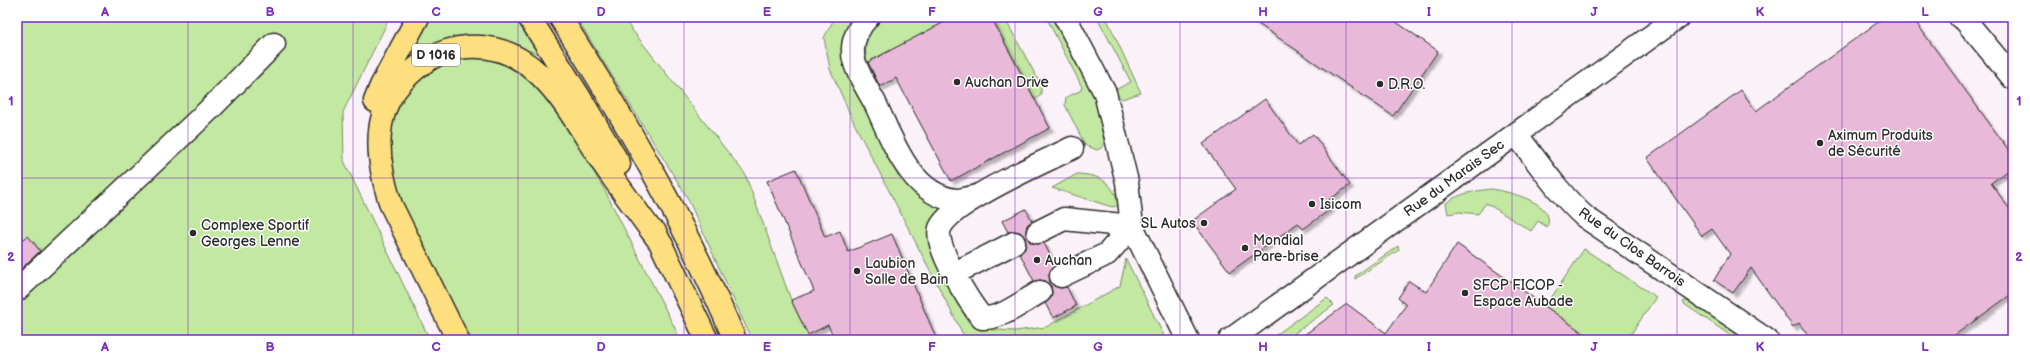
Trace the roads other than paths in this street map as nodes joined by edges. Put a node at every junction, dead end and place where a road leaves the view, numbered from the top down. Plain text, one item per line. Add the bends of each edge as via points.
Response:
1 (418, 17) edge
2 (529, 17) edge
3 (560, 17) edge
4 (868, 17) edge
5 (1065, 17) edge
6 (1678, 17) edge
7 (1960, 17) edge
8 (274, 44) dead end
9 (2013, 78) edge
10 (1516, 134) junction
11 (1072, 148) dead end
12 (979, 195) junction
13 (1132, 226) junction
14 (1038, 232) dead end
15 (1014, 243) dead end
16 (662, 245) junction
17 (955, 273) junction
18 (1061, 276) dead end
19 (17, 290) edge
20 (1040, 292) dead end
21 (442, 340) edge
22 (458, 340) edge
23 (706, 340) edge
24 (735, 340) edge
25 (1188, 340) edge
26 (1230, 340) edge
27 (1767, 340) edge

1 - 21 highway, D 1016 via 376,96 370,119 368,154 382,215
2 - 16 highway, D 1016 via 604,138
3 - 24 highway via 614,102 658,181 708,278
4 - 12 street via 854,39 853,54 859,72 904,163 921,184 942,196 957,200
5 - 13 street via 1105,93 1126,182
6 - 10 street, Rue du Marais Sec
7 - 9 street
8 - 19 street via 210,109
10 - 26 street, Rue du Marais Sec
10 - 27 street, Rue du Clos Barrois via 1551,180 1585,217
11 - 12 street
12 - 17 street via 950,215 940,228 939,238
13 - 14 street via 1064,219
13 - 18 street via 1107,254
13 - 25 street
15 - 17 street
16 - 22 highway, D 1016 via 610,175 560,98 533,68 510,53 484,47 453,49 433,56 407,76 388,103 382,125 380,158 391,205
16 - 23 highway, D 1016
17 - 20 street via 973,307 982,318 1000,315

